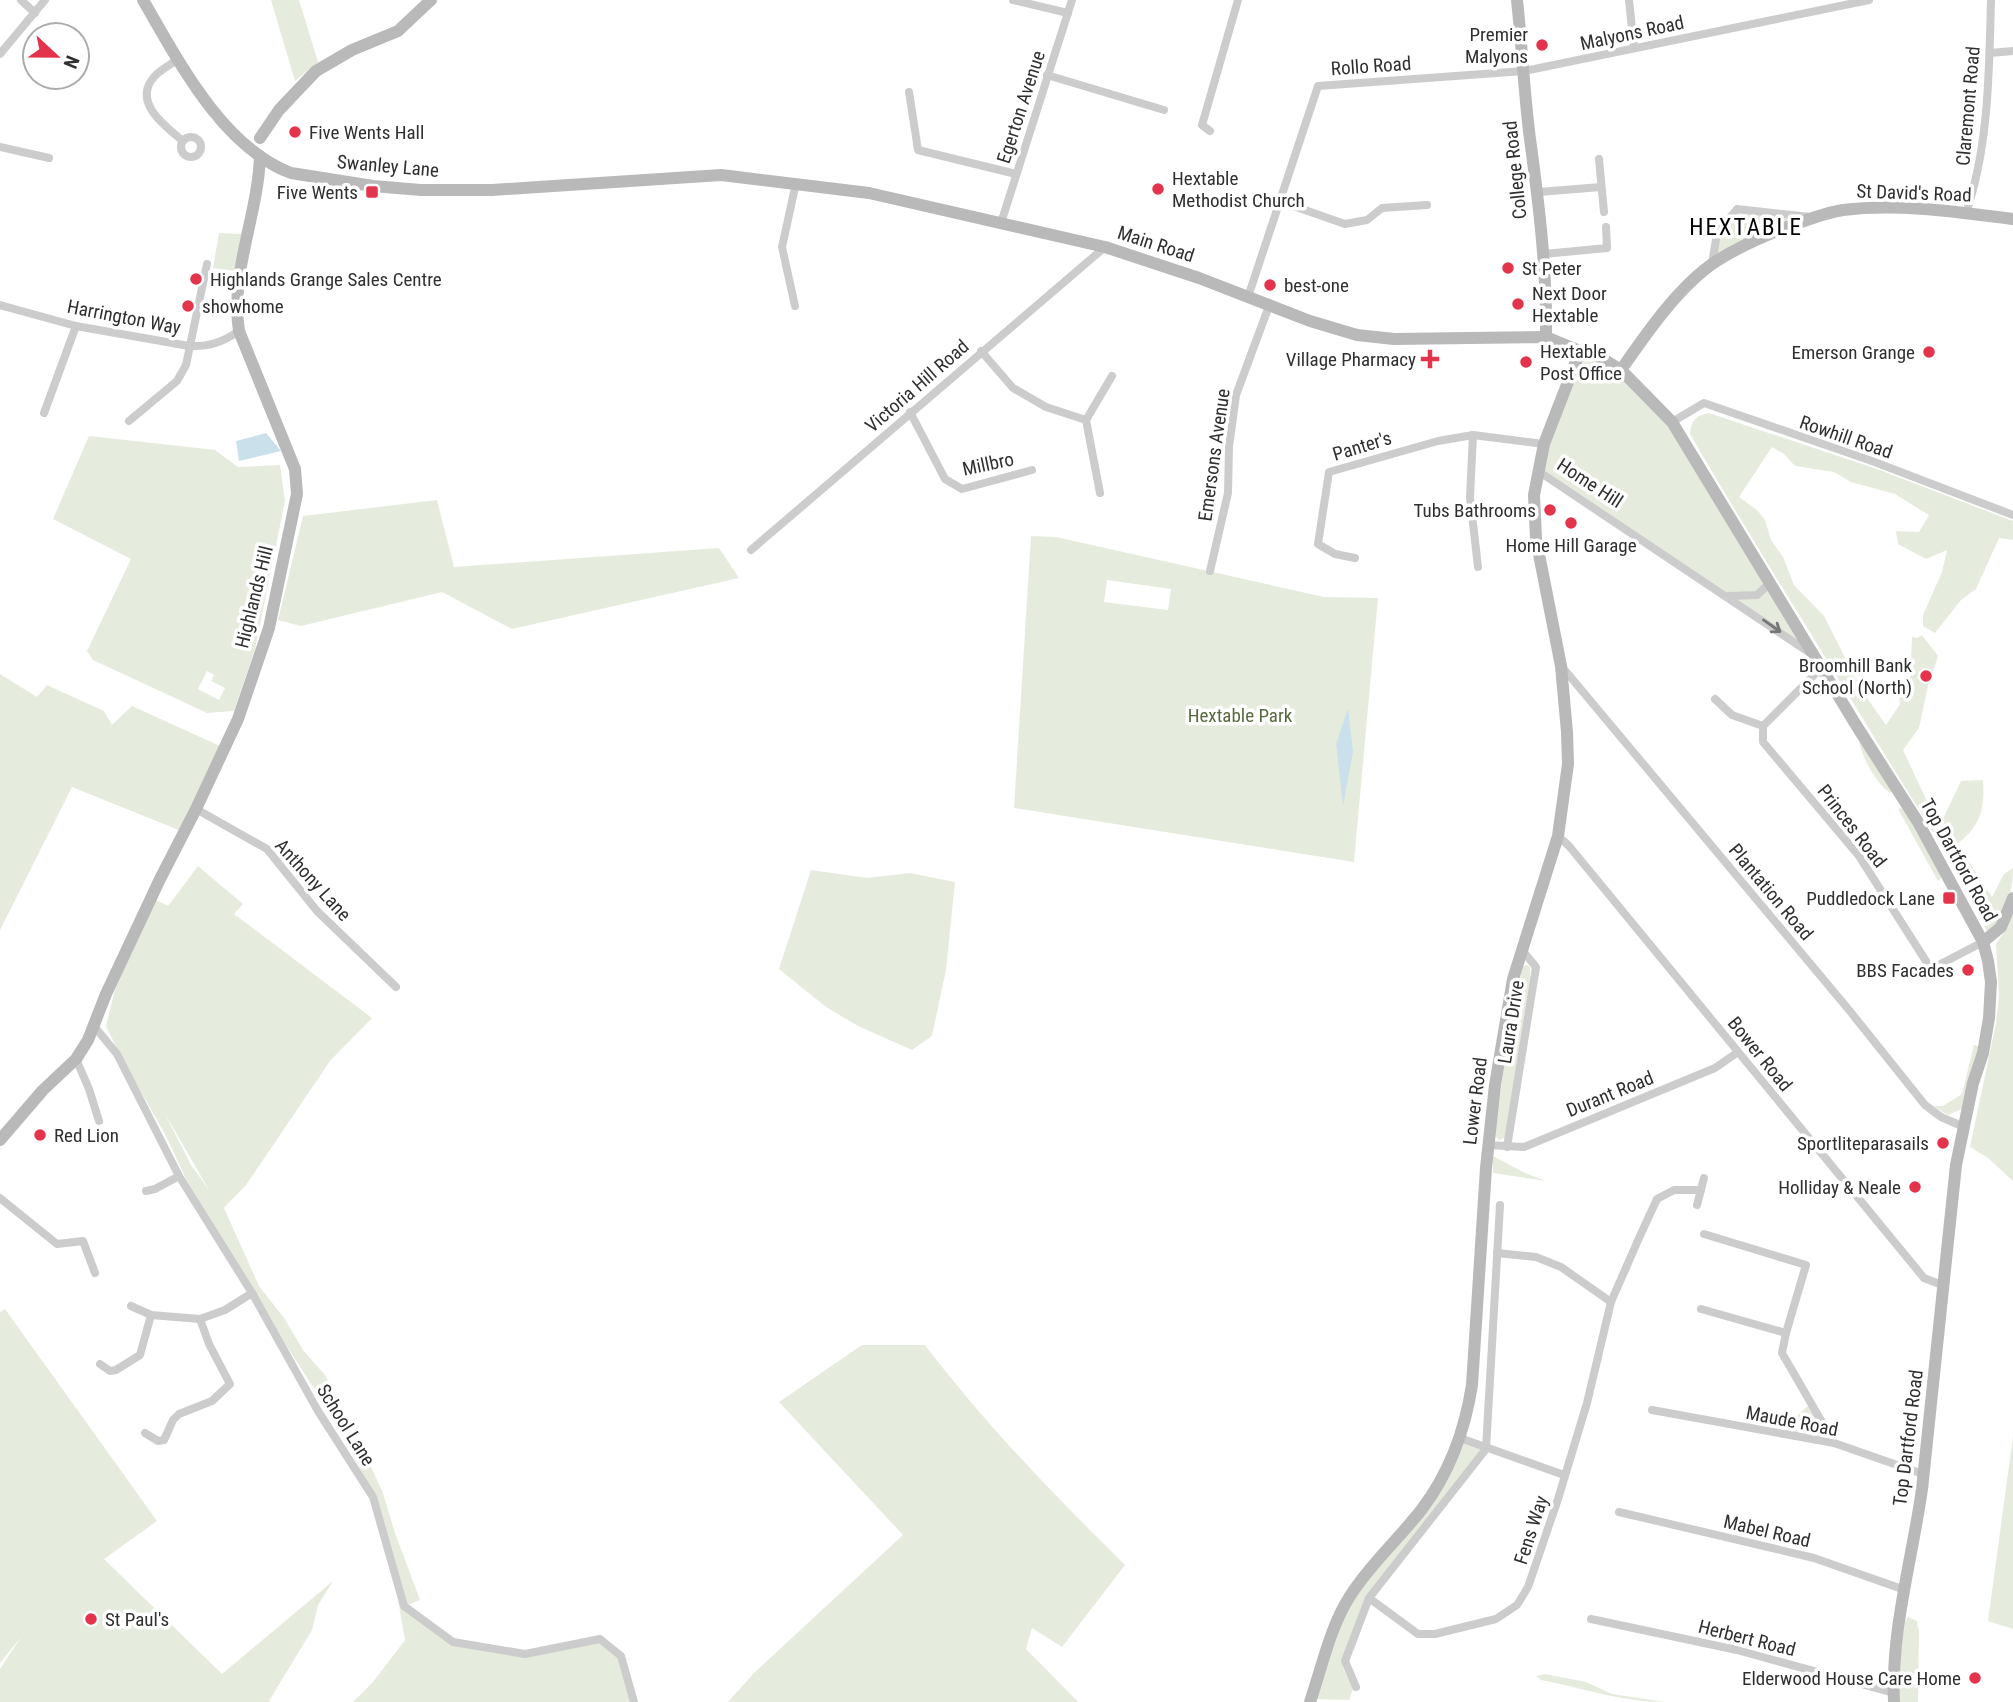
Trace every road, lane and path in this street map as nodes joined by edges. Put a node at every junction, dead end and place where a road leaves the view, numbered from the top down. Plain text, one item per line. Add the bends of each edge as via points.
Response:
1 (21, 0) edge
2 (45, 0) edge
3 (143, 0) edge
4 (431, 0) edge
5 (1013, 0) edge
6 (1072, 0) edge
7 (1238, 0) edge
8 (1517, 0) edge
9 (1629, 0) edge
10 (1870, 0) edge
11 (1991, 0) edge
12 (35, 13) junction
13 (1068, 13) junction
14 (1634, 47) junction
15 (2013, 51) edge
16 (1990, 53) junction
17 (0, 54) edge
18 (177, 60) junction
19 (1524, 71) junction
20 (1047, 75) junction
21 (909, 92) dead end
22 (1164, 110) dead end
23 (1210, 131) dead end
24 (260, 138) joint
25 (183, 141) dead end
26 (0, 146) edge
27 (260, 156) junction
28 (49, 158) dead end
29 (1599, 159) dead end
30 (715, 174) joint
31 (1016, 174) junction
32 (796, 183) junction
33 (1601, 187) junction
34 (1539, 192) junction
35 (1279, 201) junction
36 (1427, 205) dead end
37 (1404, 207) junction
38 (1604, 212) dead end
39 (1966, 213) junction
40 (1405, 216) dead end
41 (1815, 217) junction
42 (2013, 219) edge
43 (1001, 223) junction
44 (1606, 228) dead end
45 (1105, 247) junction
46 (1544, 254) junction
47 (207, 264) dead end
48 (1712, 264) junction
49 (1248, 298) junction
50 (0, 305) edge
51 (795, 306) dead end
52 (1269, 306) junction
53 (76, 326) junction
54 (239, 331) junction
55 (1546, 337) junction
56 (189, 346) junction
57 (981, 351) junction
58 (1580, 351) junction
59 (1621, 370) junction
60 (1111, 376) dead end
61 (910, 412) junction
62 (44, 413) dead end
63 (1086, 420) junction
64 (129, 421) dead end
65 (1672, 422) junction
66 (1473, 435) junction
67 (1544, 443) junction
68 (1032, 470) dead end
69 (1538, 471) junction
70 (1100, 493) dead end
71 (2013, 515) edge
72 (751, 550) dead end
73 (1355, 558) dead end
74 (1478, 567) dead end
75 (1210, 571) dead end
76 (1771, 582) junction
77 (1728, 596) junction
78 (1819, 662) junction
79 (1561, 666) junction
80 (1715, 699) dead end
81 (1763, 726) junction
82 (197, 809) junction
83 (1558, 836) junction
84 (2013, 898) edge
85 (1983, 942) junction
86 (1522, 950) junction
87 (396, 987) dead end
88 (94, 1026) junction
89 (1738, 1052) junction
90 (76, 1059) junction
91 (99, 1121) dead end
92 (1964, 1127) junction
93 (0, 1139) edge
94 (1488, 1145) junction
95 (1507, 1147) junction
96 (179, 1176) junction
97 (1704, 1178) dead end
98 (1701, 1190) junction
99 (145, 1191) dead end
100 (0, 1198) edge
101 (1500, 1205) dead end
102 (1697, 1205) dead end
103 (1704, 1234) dead end
104 (1497, 1252) junction
105 (95, 1273) dead end
106 (1942, 1285) junction
107 (252, 1293) junction
108 (1611, 1302) junction
109 (131, 1306) dead end
110 (1702, 1310) dead end
111 (151, 1315) junction
112 (200, 1319) junction
113 (1786, 1333) junction
114 (100, 1364) dead end
115 (1652, 1410) dead end
116 (145, 1433) dead end
117 (1460, 1438) junction
118 (1834, 1443) junction
119 (1486, 1449) junction
120 (1923, 1474) junction
121 (1564, 1475) junction
122 (1619, 1512) dead end
123 (1905, 1590) junction
124 (1369, 1598) junction
125 (1591, 1619) dead end
126 (1356, 1687) dead end
127 (1894, 1698) edge
128 (634, 1702) edge
129 (1310, 1702) edge

1 - 12 street
2 - 12 street
3 - 18 street, Swanley Lane
4 - 24 street via 398,31 316,71
5 - 13 street
6 - 13 street, Egerton Avenue
7 - 23 street via 1202,125
8 - 19 street, College Road
9 - 14 street
10 - 14 street, Malyons Road
11 - 16 street, Claremont Road
12 - 17 street
13 - 20 street, Egerton Avenue
14 - 19 street, Malyons Road
15 - 16 street
16 - 39 street, Claremont Road via 1979,170
18 - 25 street via 154,77 147,96 152,113
18 - 27 street, Swanley Lane via 200,96
19 - 34 street, College Road
19 - 35 street, Rollo Road via 1318,86
20 - 22 street
20 - 31 street, Egerton Avenue
21 - 31 street via 918,150
24 - 27 street
26 - 28 street
27 - 30 street, Swanley Lane via 278,168 313,178 421,190 492,190
27 - 54 street, Highlands Hill via 260,178 240,268
29 - 33 street
30 - 32 street, Main Road
31 - 43 street, Egerton Avenue
32 - 43 street, Main Road via 869,193
32 - 51 street via 782,247
33 - 34 street
33 - 38 street
34 - 46 street, College Road
35 - 37 street via 1345,224 1367,220 1382,208
35 - 49 street, Rollo Road
36 - 37 street
37 - 40 street
39 - 41 street, St David's Road via 1898,208 1843,210
39 - 42 street, St David's Road
41 - 48 street, St David's Road via 1750,241
41 - 48 street, St David's Road via 1737,209 1717,233
43 - 45 street, Main Road
44 - 46 street via 1607,248
45 - 49 street, Main Road
45 - 57 street, Victoria Hill Road
46 - 55 street, College Road
47 - 56 street
48 - 59 street, St David's Road via 1650,328
49 - 52 street, Main Road
50 - 53 street, Harrington Way
52 - 55 street, Main Road via 1334,330 1394,340
52 - 75 street, Emersons Avenue via 1236,395 1228,493
53 - 56 street, Harrington Way
53 - 62 street
54 - 56 street, Harrington Way via 223,342
54 - 82 street, Highlands Hill via 295,469 297,494 269,628 238,719
55 - 58 street, Main Road
56 - 64 street via 177,381
57 - 61 street, Victoria Hill Road
57 - 63 street via 1013,388 1046,407
58 - 59 street, Top Dartford Road
58 - 67 street, Home Hill
59 - 65 street, Top Dartford Road
60 - 63 street
61 - 68 street, Millbro via 945,479 962,489
61 - 72 street, Victoria Hill Road
63 - 70 street
65 - 71 street, Rowhill Road via 1704,403
65 - 76 street, Top Dartford Road
66 - 67 street, Panter's
66 - 73 street, Panter's via 1329,472 1318,544
66 - 74 street via 1470,497
67 - 69 street, Home Hill
69 - 77 street, Home Hill
69 - 79 street, Lower Road via 1536,539
76 - 77 street via 1757,595
76 - 78 street, Top Dartford Road
77 -> 78 street, Home Hill
78 - 81 street
78 - 85 street, Top Dartford Road via 1924,832
79 - 83 street, Lower Road via 1567,764
79 - 92 street, Plantation Road via 1925,1105
80 - 81 street via 1732,715
81 - 85 street, Princes Road via 1763,742 1859,856 1931,969
82 - 87 street, Anthony Lane via 267,849 317,911
82 - 88 street, Highlands Hill
83 - 86 street, Lower Road
83 - 89 street, Bower Road
84 - 85 street via 2001,927
85 - 92 street, Top Dartford Road via 1991,982 1989,1018
86 - 94 street, Lower Road via 1513,979
86 - 95 street, Laura Drive via 1536,967
88 - 90 street, Highlands Hill
88 - 96 street, School Lane via 117,1054
89 - 95 street, Durant Road via 1716,1068 1524,1147
89 - 106 street, Bower Road via 1924,1278
90 - 91 street
90 - 93 street, Highlands Hill
92 - 106 street, Top Dartford Road
94 - 95 street, Durant Road
94 - 117 street, Lower Road via 1472,1385
96 - 99 street
96 - 107 street, School Lane
97 - 98 street
98 - 102 street
98 - 108 street, Fens Way via 1674,1190 1657,1199
100 - 105 street via 57,1244 83,1241
101 - 104 street
103 - 113 street via 1806,1265
104 - 108 street via 1536,1257 1562,1267
104 - 119 street
106 - 120 street, Top Dartford Road
107 - 112 street
107 - 128 street, School Lane via 373,1497 404,1606 453,1642 525,1654 600,1639 621,1656
108 - 121 street, Fens Way
109 - 111 street
110 - 113 street
111 - 112 street
111 - 114 street via 140,1356 117,1370
112 - 116 street via 230,1384 212,1401 179,1414 164,1440
113 - 118 street via 1782,1353
115 - 118 street, Maude Road
117 - 119 street
117 - 129 street, Lower Road via 1422,1509 1348,1599
118 - 120 street, Maude Road
119 - 121 street
119 - 124 street
120 - 123 street, Top Dartford Road
121 - 124 street, Fens Way via 1525,1593 1517,1605 1496,1619 1418,1634
122 - 123 street, Mabel Road via 1814,1558
123 - 127 street, Top Dartford Road via 1896,1632
124 - 126 street via 1345,1661
125 - 127 street, Herbert Road via 1737,1650

